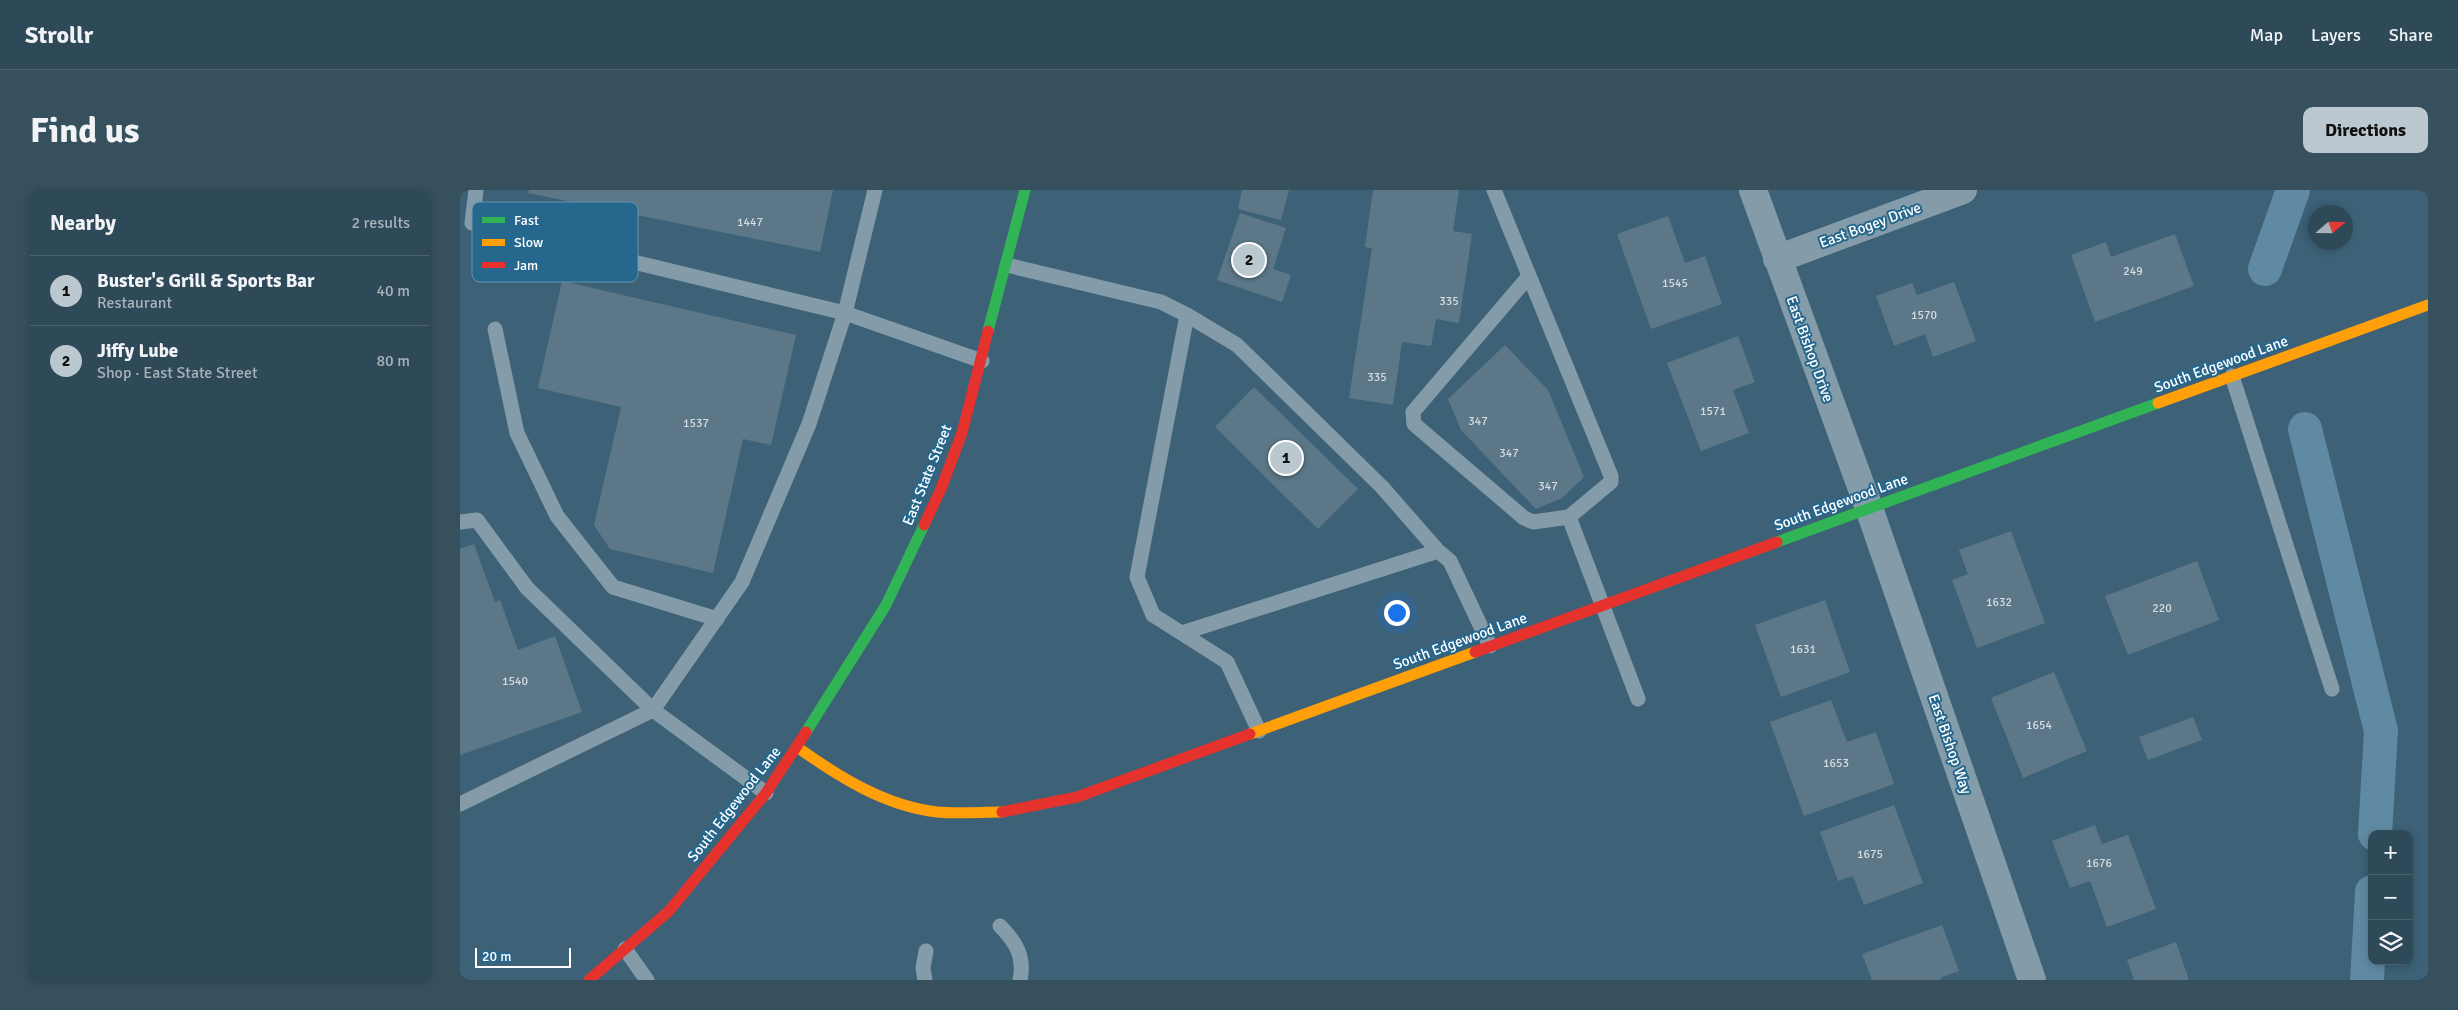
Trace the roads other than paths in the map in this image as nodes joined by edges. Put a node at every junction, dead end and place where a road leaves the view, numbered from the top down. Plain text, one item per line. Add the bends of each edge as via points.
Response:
1 (875, 190) edge
2 (1025, 190) edge
3 (1494, 190) edge
4 (1752, 190) edge
5 (1963, 190) edge
6 (1777, 259) junction
7 (638, 263) edge
8 (1007, 265) junction
9 (1529, 276) junction
10 (2428, 305) edge
11 (845, 314) junction
12 (1187, 315) junction
13 (495, 330) dead end
14 (982, 361) junction
15 (2232, 376) junction
16 (1869, 508) junction
17 (1569, 517) junction
18 (460, 522) edge
19 (1438, 551) junction
20 (1603, 605) junction
21 (717, 619) junction
22 (1182, 633) junction
23 (1490, 646) junction
24 (2332, 689) dead end
25 (1638, 699) dead end
26 (653, 710) junction
27 (1260, 730) junction
28 (797, 747) junction
29 (766, 792) junction
30 (460, 804) edge
31 (1000, 926) dead end
32 (626, 949) junction
33 (926, 951) dead end
34 (589, 980) edge
35 (647, 980) edge
36 (926, 980) edge
37 (1020, 980) edge
38 (2032, 980) edge

1 - 11 lane
2 - 8 street, East State Street
3 - 9 lane
4 - 6 street, East Bishop Drive
5 - 6 street, East Bogey Drive
6 - 16 street, East Bishop Drive
7 - 11 lane
8 - 12 lane via 1161,302
8 - 14 street, East State Street
9 - 17 lane via 1611,479
9 - 17 lane via 1413,412 1412,418 1414,424 1524,518 1533,522
10 - 15 street, South Edgewood Lane
11 - 14 lane
11 - 21 lane via 809,424 742,582
12 - 19 lane via 1237,346 1382,487
12 - 22 lane via 1136,577 1154,616
13 - 21 lane via 517,433 558,516 613,587
14 - 28 street, East State Street via 962,433 941,489 886,605
15 - 16 street, South Edgewood Lane
15 - 24 lane
16 - 20 street, South Edgewood Lane
16 - 38 street, East Bishop Way
17 - 20 lane
18 - 26 lane via 477,520 527,588
19 - 22 lane
19 - 23 lane via 1450,561
20 - 23 street, South Edgewood Lane
20 - 25 lane
21 - 26 lane
22 - 27 lane via 1227,662
23 - 27 street, South Edgewood Lane
26 - 29 lane
26 - 30 lane
27 - 28 street, South Edgewood Lane via 1077,797 1004,812 938,812 902,805 839,777
28 - 29 street, South Edgewood Lane
29 - 32 street, South Edgewood Lane via 669,911
31 - 37 lane via 1020,953
32 - 34 street, South Edgewood Lane
32 - 35 lane
33 - 36 lane

